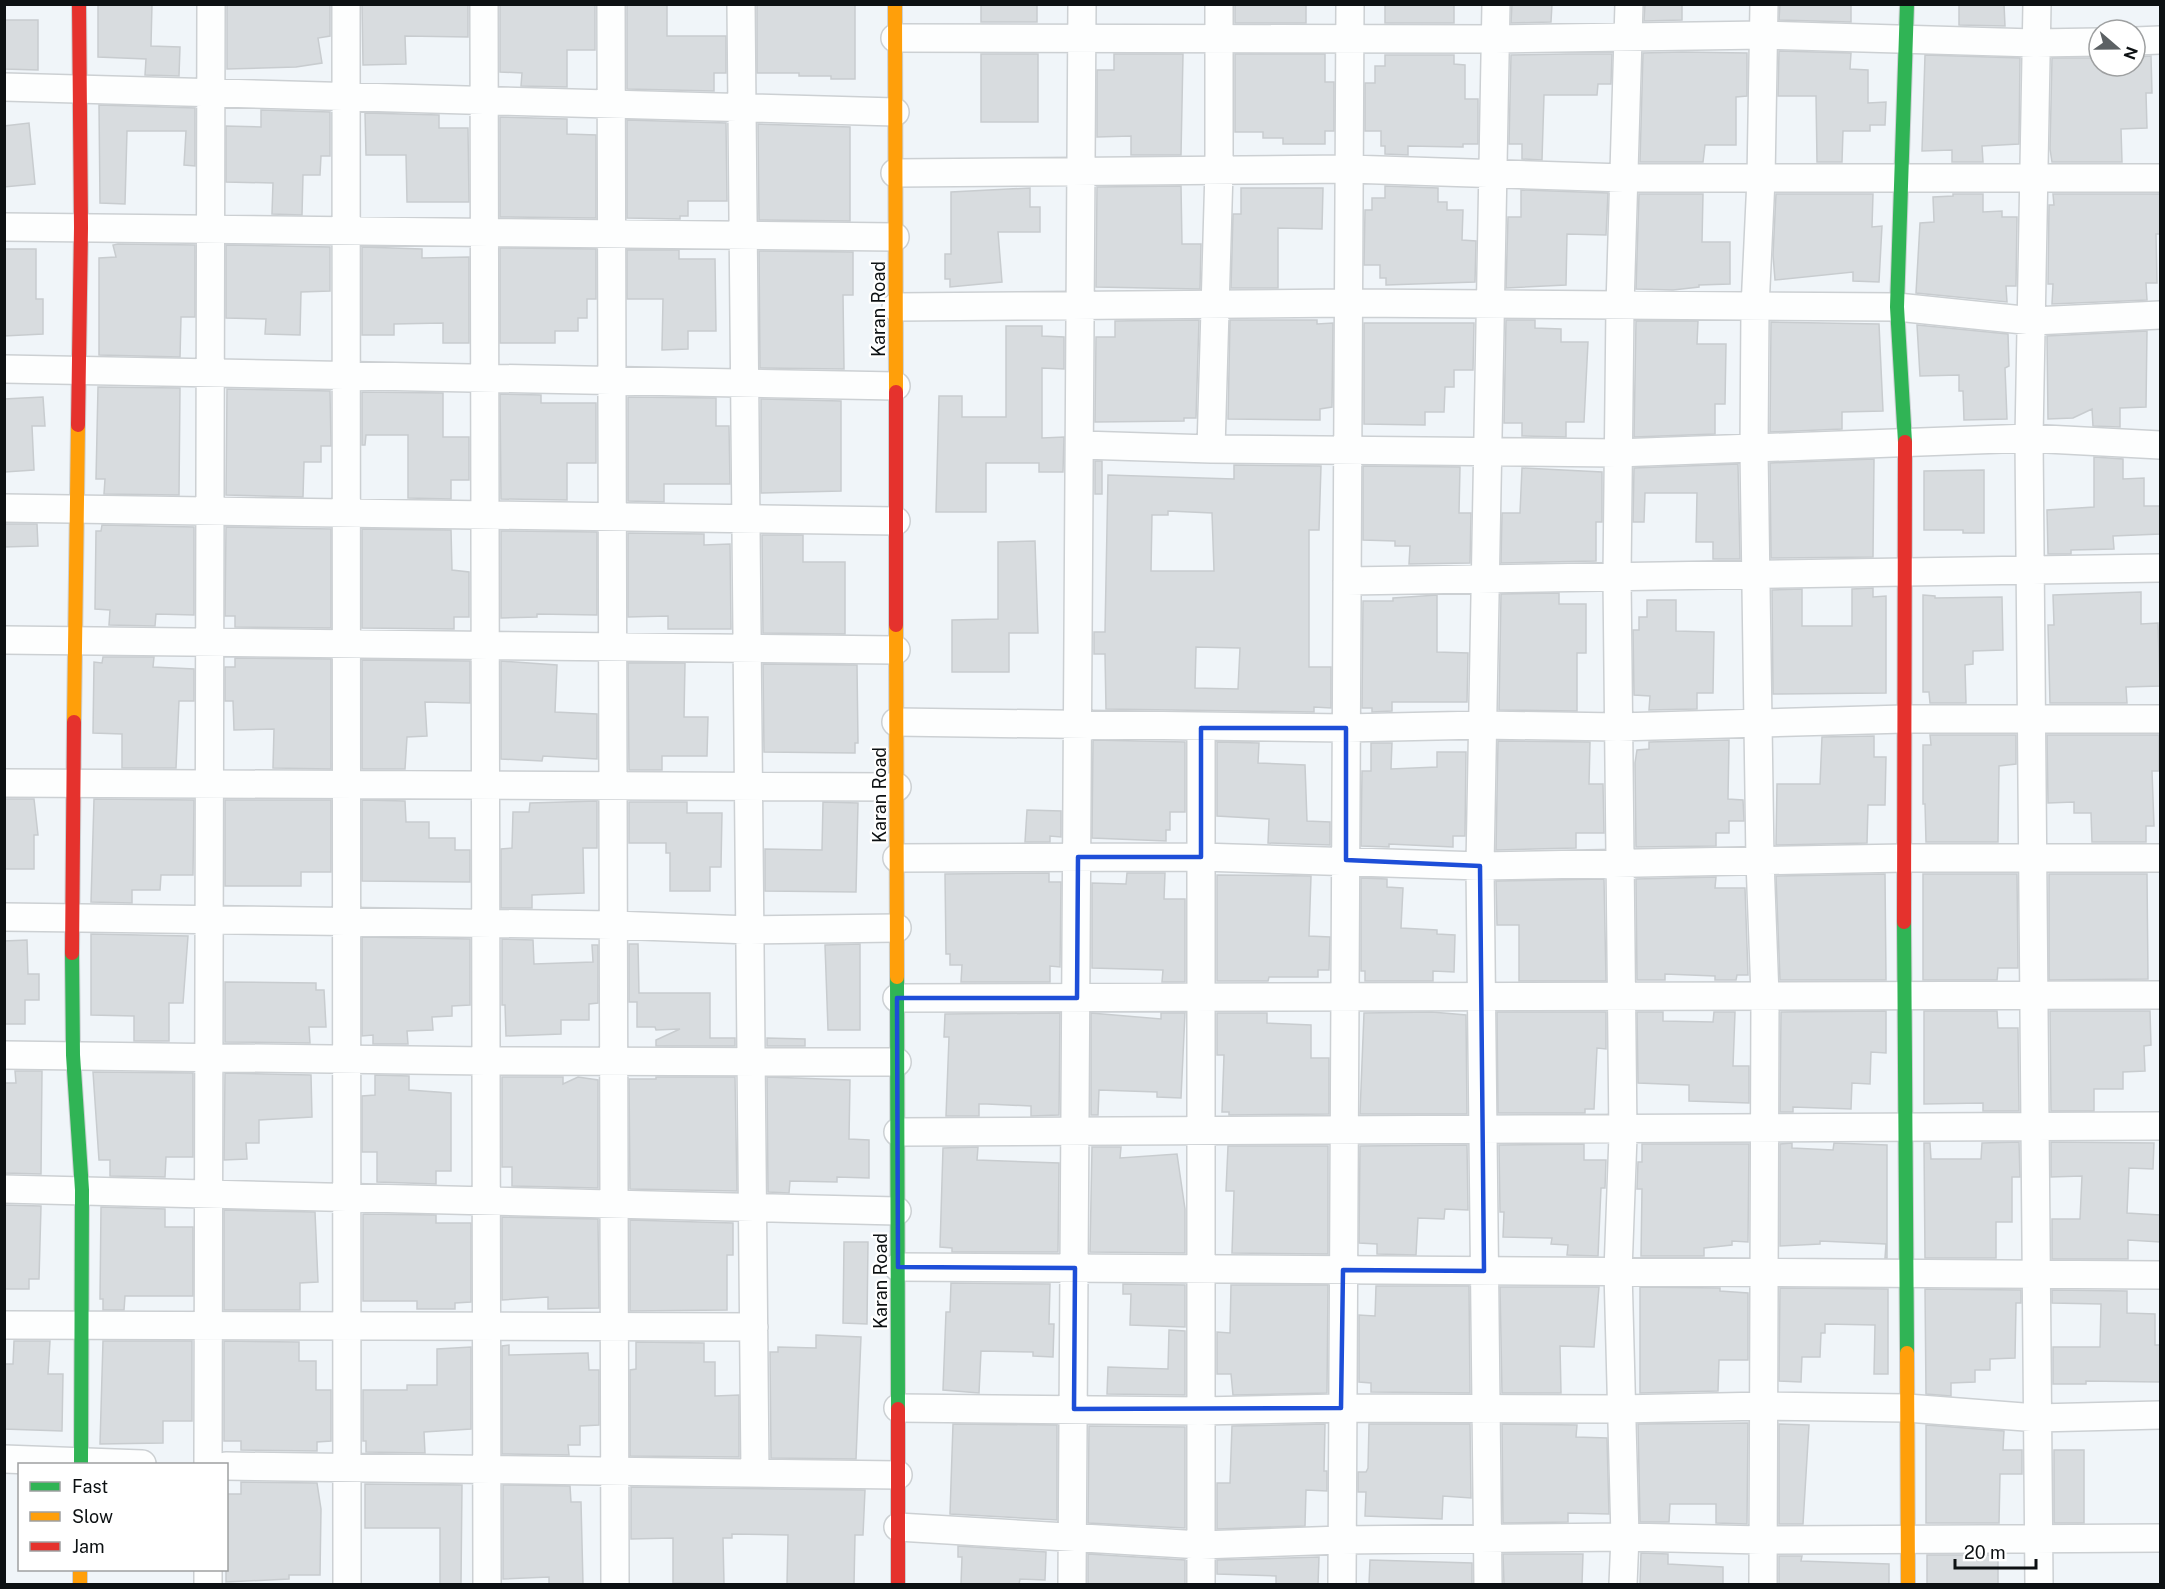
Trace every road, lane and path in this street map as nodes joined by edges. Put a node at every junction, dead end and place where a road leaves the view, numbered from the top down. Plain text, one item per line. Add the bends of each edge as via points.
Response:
1 (79, 4) edge
2 (211, 4) edge
3 (346, 4) edge
4 (484, 4) edge
5 (611, 4) edge
6 (741, 4) edge
7 (895, 4) edge
8 (1082, 4) edge
9 (1219, 4) edge
10 (1350, 4) edge
11 (1496, 4) edge
12 (1629, 4) edge
13 (1764, 4) edge
14 (1906, 4) edge
15 (2037, 4) edge
16 (1629, 35) junction
17 (1764, 35) junction
18 (1219, 37) junction
19 (1350, 37) junction
20 (895, 38) junction
21 (1082, 38) junction
22 (1907, 38) junction
23 (1495, 39) junction
24 (2087, 42) edge
25 (2036, 43) junction
26 (4, 87) edge
27 (80, 87) junction
28 (211, 91) junction
29 (346, 95) junction
30 (484, 100) junction
31 (611, 104) junction
32 (742, 108) junction
33 (895, 112) junction
34 (1349, 169) junction
35 (1219, 170) junction
36 (1082, 171) junction
37 (895, 173) junction
38 (1491, 174) junction
39 (1624, 178) junction
40 (2160, 178) edge
41 (1761, 179) junction
42 (1903, 179) junction
43 (2033, 180) junction
44 (4, 227) edge
45 (81, 228) junction
46 (210, 230) junction
47 (345, 232) junction
48 (484, 233) junction
49 (612, 234) junction
50 (743, 235) junction
51 (896, 237) junction
52 (1349, 303) junction
53 (1215, 304) junction
54 (1489, 304) junction
55 (1081, 305) junction
56 (1620, 306) junction
57 (896, 307) junction
58 (1755, 308) junction
59 (1897, 308) junction
60 (2160, 315) edge
61 (2033, 321) junction
62 (4, 369) edge
63 (79, 370) junction
64 (210, 372) junction
65 (346, 375) junction
66 (485, 378) junction
67 (612, 380) junction
68 (745, 382) junction
69 (896, 386) junction
70 (2029, 438) junction
71 (1905, 443) junction
72 (1081, 445) junction
73 (2160, 445) edge
74 (1211, 449) junction
75 (1348, 450) junction
76 (1754, 450) junction
77 (1486, 452) junction
78 (1617, 453) junction
79 (4, 508) edge
80 (76, 510) junction
81 (210, 512) junction
82 (346, 514) junction
83 (485, 515) junction
84 (612, 517) junction
85 (746, 519) junction
86 (896, 521) junction
87 (2160, 568) edge
88 (2031, 570) junction
89 (1905, 572) junction
90 (1757, 574) junction
91 (1617, 577) junction
92 (1485, 579) junction
93 (1347, 581) junction
94 (4, 640) edge
95 (77, 640) junction
96 (209, 643) junction
97 (346, 645) junction
98 (485, 646) junction
99 (613, 647) junction
100 (747, 648) junction
101 (896, 650) junction
102 (1904, 719) junction
103 (2160, 719) edge
104 (2032, 720) junction
105 (896, 722) junction
106 (1078, 723) junction
107 (1758, 723) junction
108 (1482, 725) junction
109 (1618, 727) junction
110 (1202, 729) junction
111 (1346, 729) junction
112 (4, 783) edge
113 (74, 785) junction
114 (209, 785) junction
115 (346, 785) junction
116 (485, 786) junction
117 (613, 786) junction
118 (749, 786) junction
119 (897, 787) junction
120 (1201, 856) junction
121 (1078, 857) junction
122 (2034, 857) junction
123 (897, 858) junction
124 (1904, 858) junction
125 (2160, 858) edge
126 (1346, 860) junction
127 (1760, 861) junction
128 (1620, 864) junction
129 (1480, 866) junction
130 (4, 917) edge
131 (72, 920) junction
132 (209, 921) junction
133 (346, 922) junction
134 (485, 924) junction
135 (613, 925) junction
136 (897, 928) junction
137 (750, 930) junction
138 (2034, 995) junction
139 (2160, 995) edge
140 (1621, 996) junction
141 (1765, 996) junction
142 (1906, 996) junction
143 (1344, 997) junction
144 (897, 998) junction
145 (1077, 998) junction
146 (1201, 998) junction
147 (1480, 998) junction
148 (4, 1055) edge
149 (73, 1055) junction
150 (209, 1058) junction
151 (346, 1058) junction
152 (613, 1060) junction
153 (751, 1060) junction
154 (486, 1061) junction
155 (897, 1062) junction
156 (2160, 1126) edge
157 (2035, 1127) junction
158 (1623, 1128) junction
159 (1765, 1128) junction
160 (1907, 1128) junction
161 (1201, 1130) junction
162 (1344, 1130) junction
163 (1482, 1130) junction
164 (1076, 1131) junction
165 (898, 1132) junction
166 (4, 1189) edge
167 (82, 1190) junction
168 (208, 1194) junction
169 (346, 1197) junction
170 (486, 1202) junction
171 (614, 1204) junction
172 (753, 1207) junction
173 (897, 1211) junction
174 (898, 1267) junction
175 (1075, 1268) junction
176 (1201, 1269) junction
177 (1343, 1270) junction
178 (1484, 1271) junction
179 (1618, 1271) junction
180 (1765, 1272) junction
181 (1907, 1273) junction
182 (2036, 1275) junction
183 (2160, 1275) edge
184 (4, 1325) edge
185 (81, 1326) junction
186 (208, 1326) junction
187 (486, 1326) junction
188 (346, 1327) junction
189 (614, 1327) junction
190 (754, 1327) junction
191 (1766, 1406) junction
192 (1486, 1407) junction
193 (898, 1408) junction
194 (1341, 1408) junction
195 (1907, 1408) junction
196 (1074, 1409) junction
197 (1620, 1409) junction
198 (1201, 1411) junction
199 (2160, 1415) edge
200 (2037, 1418) junction
201 (4, 1459) edge
202 (66, 1463) edge
203 (81, 1463) edge
204 (208, 1463) edge
205 (228, 1466) edge
206 (346, 1468) junction
207 (486, 1469) junction
208 (615, 1471) junction
209 (755, 1473) junction
210 (898, 1475) junction
211 (898, 1527) junction
212 (1073, 1537) junction
213 (1625, 1537) junction
214 (2039, 1537) junction
215 (1908, 1538) junction
216 (2160, 1538) edge
217 (1341, 1540) junction
218 (1488, 1540) junction
219 (1762, 1540) junction
220 (1201, 1545) junction
221 (347, 1584) edge
222 (487, 1584) edge
223 (615, 1584) edge
224 (898, 1584) edge
225 (1072, 1584) edge
226 (1201, 1584) edge
227 (1342, 1584) edge
228 (1488, 1584) edge
229 (1623, 1584) edge
230 (1763, 1584) edge
231 (1908, 1584) edge
232 (2039, 1584) edge

1 - 27 street
2 - 28 street
3 - 29 street
4 - 30 street
5 - 31 street
6 - 32 street
7 - 20 street, Karan Road
8 - 21 street
9 - 18 street
10 - 19 street
11 - 23 street
12 - 16 street
13 - 17 street
14 - 22 street
15 - 25 street
16 - 17 street
16 - 23 street
16 - 39 street
17 - 22 street
17 - 41 street
18 - 19 street
18 - 21 street
18 - 35 street
19 - 23 street
19 - 34 street
20 - 21 street
20 - 33 street, Karan Road
21 - 36 street
22 - 25 street
22 - 42 street
23 - 38 street
24 - 25 street
25 - 43 street
26 - 27 street
27 - 28 street
27 - 45 street
28 - 29 street
28 - 46 street
29 - 30 street
29 - 47 street
30 - 31 street
30 - 48 street
31 - 32 street
31 - 49 street
32 - 33 street
32 - 50 street
33 - 37 street, Karan Road
34 - 35 street
34 - 38 street
34 - 52 street
35 - 36 street
35 - 53 street
36 - 37 street
36 - 55 street
37 - 51 street, Karan Road
38 - 39 street
38 - 54 street
39 - 41 street
39 - 56 street
40 - 43 street
41 - 42 street
41 - 58 street
42 - 43 street
42 - 59 street
43 - 61 street
44 - 45 street
45 - 46 street
45 - 63 street
46 - 47 street
46 - 64 street
47 - 48 street
47 - 65 street
48 - 49 street
48 - 66 street
49 - 50 street
49 - 67 street
50 - 51 street
50 - 68 street
51 - 57 street, Karan Road
52 - 53 street
52 - 54 street
52 - 75 street
53 - 55 street
53 - 74 street
54 - 56 street
54 - 77 street
55 - 57 street
55 - 72 street
56 - 58 street
56 - 78 street
57 - 69 street, Karan Road
58 - 59 street
58 - 76 street
59 - 61 street
59 - 71 street
60 - 61 street
61 - 70 street
62 - 63 street
63 - 64 street
63 - 80 street
64 - 65 street
64 - 81 street
65 - 66 street
65 - 82 street
66 - 67 street
66 - 83 street
67 - 68 street
67 - 84 street
68 - 69 street
68 - 85 street
69 - 86 street, Karan Road
70 - 71 street
70 - 73 street
70 - 88 street
71 - 76 street
71 - 89 street
72 - 74 street
72 - 106 street
74 - 75 street
75 - 77 street
75 - 93 street
76 - 78 street
76 - 90 street
77 - 78 street
77 - 92 street
78 - 91 street
79 - 80 street
80 - 81 street
80 - 95 street
81 - 82 street
81 - 96 street
82 - 83 street
82 - 97 street
83 - 84 street
83 - 98 street
84 - 85 street
84 - 99 street
85 - 86 street
85 - 100 street
86 - 101 street, Karan Road
87 - 88 street
88 - 89 street
88 - 104 street
89 - 90 street
89 - 102 street
90 - 91 street
90 - 107 street
91 - 92 street
91 - 109 street
92 - 93 street
92 - 108 street
93 - 111 street
94 - 95 street
95 - 96 street
95 - 113 street
96 - 97 street
96 - 114 street
97 - 98 street
97 - 115 street
98 - 99 street
98 - 116 street
99 - 100 street
99 - 117 street
100 - 101 street
100 - 118 street
101 - 105 street, Karan Road
102 - 104 street
102 - 107 street
102 - 124 street
103 - 104 street
104 - 122 street
105 - 106 street
105 - 119 street, Karan Road
106 - 110 street
106 - 121 street
107 - 109 street
107 - 127 street
108 - 109 street
108 - 111 street
108 - 129 street
109 - 128 street
110 - 111 street
110 - 120 street
111 - 126 street
112 - 113 street
113 - 114 street
113 - 131 street
114 - 115 street
114 - 132 street
115 - 116 street
115 - 133 street
116 - 117 street
116 - 134 street
117 - 118 street
117 - 135 street
118 - 119 street
118 - 137 street
119 - 123 street, Karan Road
120 - 121 street
120 - 126 street
120 - 146 street
121 - 123 street
121 - 145 street
122 - 124 street
122 - 125 street
122 - 138 street
123 - 136 street, Karan Road
124 - 127 street
124 - 142 street
126 - 129 street
126 - 143 street
127 - 128 street
127 - 141 street
128 - 129 street
128 - 140 street
129 - 147 street
130 - 131 street
131 - 132 street
131 - 149 street
132 - 133 street
132 - 150 street
133 - 134 street
133 - 151 street
134 - 135 street
134 - 154 street
135 - 137 street
135 - 152 street
136 - 137 street
136 - 144 street, Karan Road
137 - 153 street
138 - 139 street
138 - 142 street
138 - 157 street
140 - 141 street
140 - 147 street
140 - 158 street
141 - 142 street
141 - 159 street
142 - 160 street
143 - 146 street
143 - 147 street
143 - 162 street
144 - 145 street
144 - 155 street, Karan Road
145 - 146 street
145 - 164 street
146 - 161 street
147 - 163 street
148 - 149 street
149 - 150 street
149 - 167 street
150 - 151 street
150 - 168 street
151 - 154 street
151 - 169 street
152 - 153 street
152 - 154 street
152 - 171 street
153 - 155 street
153 - 172 street
154 - 170 street
155 - 165 street, Karan Road
156 - 157 street
157 - 160 street
157 - 182 street
158 - 159 street
158 - 163 street
158 - 179 street
159 - 160 street
159 - 180 street
160 - 181 street
161 - 162 street
161 - 164 street
161 - 176 street
162 - 163 street
162 - 177 street
163 - 178 street
164 - 165 street
164 - 175 street
165 - 173 street, Karan Road
166 - 167 street
167 - 168 street
167 - 185 street
168 - 169 street
168 - 186 street
169 - 170 street
169 - 188 street
170 - 171 street
170 - 187 street
171 - 172 street
171 - 189 street
172 - 173 street
172 - 190 street
173 - 174 street, Karan Road
174 - 175 street
174 - 193 street, Karan Road
175 - 176 street
175 - 196 street
176 - 177 street
176 - 198 street
177 - 178 street
177 - 194 street
178 - 179 street
178 - 192 street
179 - 180 street
179 - 197 street
180 - 181 street
180 - 191 street
181 - 182 street
181 - 195 street
182 - 183 street
182 - 200 street
184 - 185 street
185 - 186 street
185 - 203 street
186 - 188 street
186 - 204 street
187 - 188 street
187 - 189 street
187 - 207 street
188 - 206 street
189 - 190 street
189 - 208 street
190 - 209 street
191 - 195 street
191 - 197 street
191 - 219 street
192 - 194 street
192 - 197 street
192 - 218 street
193 - 196 street
193 - 210 street, Karan Road
194 - 198 street
194 - 217 street
195 - 200 street
195 - 215 street
196 - 198 street
196 - 212 street
197 - 213 street
198 - 220 street
199 - 200 street
200 - 214 street
201 - 202 street
205 - 206 street
206 - 207 street
206 - 221 street
207 - 208 street
207 - 222 street
208 - 209 street
208 - 223 street
209 - 210 street
210 - 211 street, Karan Road
211 - 212 street
211 - 224 street, Karan Road
212 - 220 street
212 - 225 street
213 - 218 street
213 - 219 street
213 - 229 street
214 - 215 street
214 - 216 street
214 - 232 street
215 - 219 street
215 - 231 street
217 - 218 street
217 - 220 street
217 - 227 street
218 - 228 street
219 - 230 street
220 - 226 street

